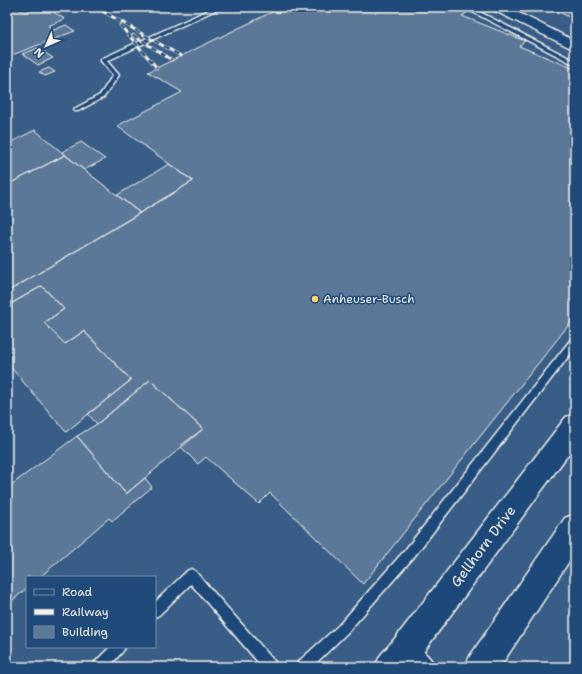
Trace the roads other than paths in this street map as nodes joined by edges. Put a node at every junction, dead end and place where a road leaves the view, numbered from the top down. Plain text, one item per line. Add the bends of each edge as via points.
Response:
1 (219, 7) edge
2 (466, 7) edge
3 (497, 7) edge
4 (575, 46) edge
5 (575, 63) edge
6 (76, 110) dead end
7 (575, 341) edge
8 (575, 425) edge
9 (575, 528) edge
10 (156, 610) edge
11 (119, 648) edge
12 (399, 657) edge
13 (100, 667) edge
14 (270, 667) edge
15 (303, 667) edge
16 (429, 667) edge
17 (481, 667) edge

1 - 6 lane via 103,60 116,75 102,96
2 - 5 lane
3 - 4 main road
7 - 15 lane via 409,554 343,629
8 - 12 main road, Gellhorn Drive
9 - 17 main road
10 - 14 lane via 190,575
11 - 13 lane
12 - 16 lane

